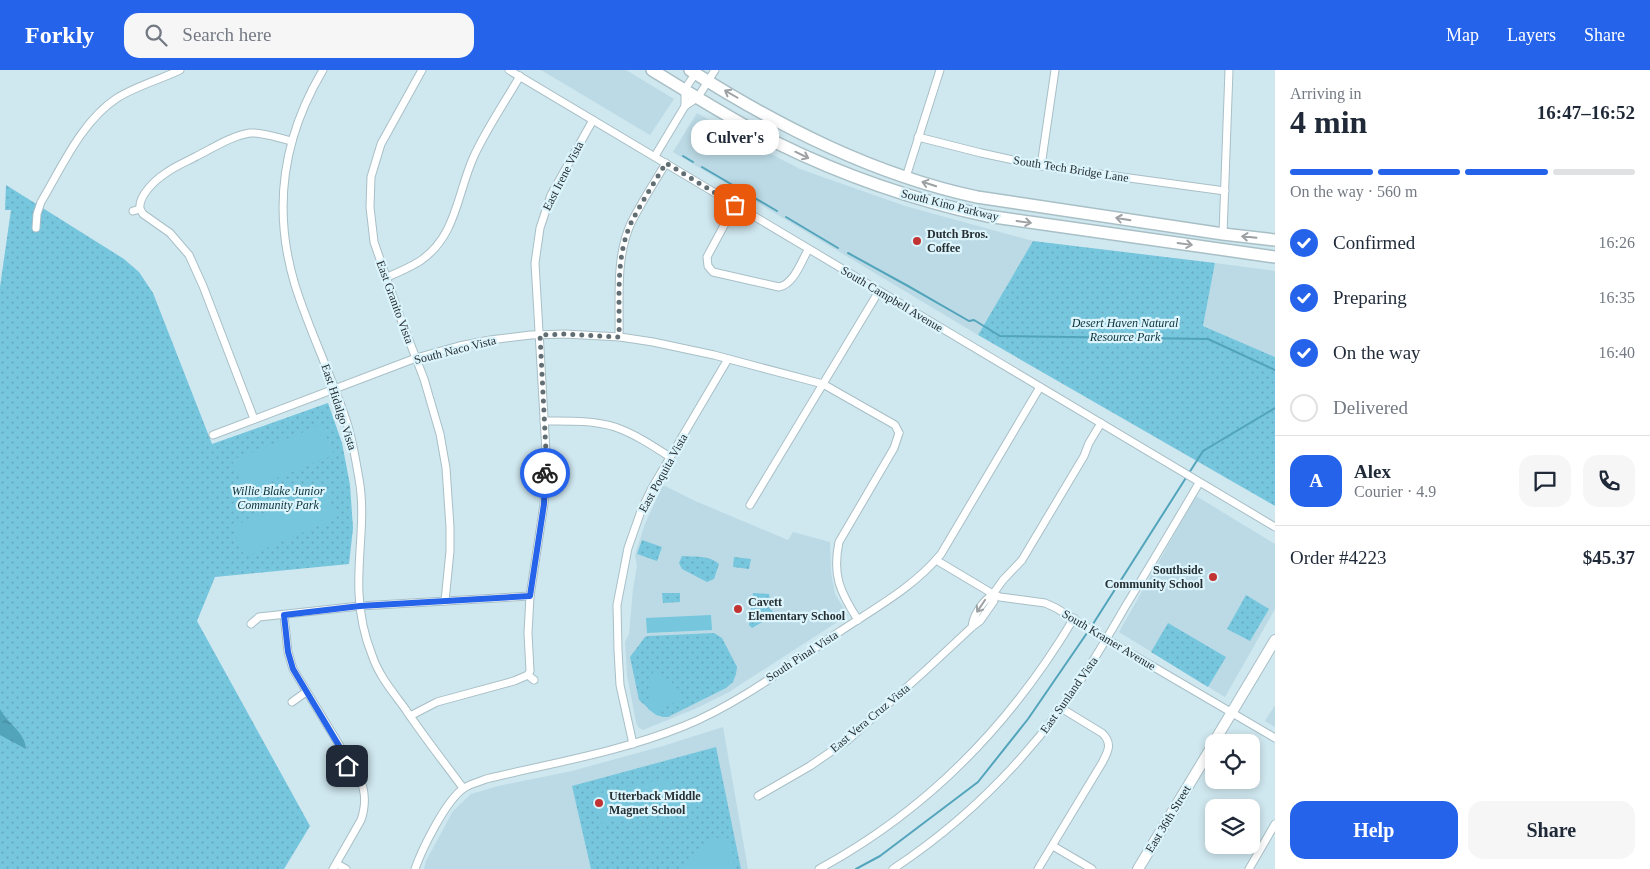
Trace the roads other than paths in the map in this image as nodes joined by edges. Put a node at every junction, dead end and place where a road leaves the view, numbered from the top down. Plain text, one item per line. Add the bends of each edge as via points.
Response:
1 (180, 70) edge
2 (323, 70) edge
3 (422, 70) edge
4 (509, 70) edge
5 (652, 70) edge
6 (715, 70) edge
7 (940, 70) edge
8 (1055, 70) edge
9 (1229, 70) edge
10 (694, 71) edge
11 (520, 76) junction
12 (708, 81) junction
13 (685, 89) junction
14 (698, 97) junction
15 (685, 106) junction
16 (593, 120) junction
17 (918, 137) junction
18 (292, 141) junction
19 (655, 156) junction
20 (666, 163) junction
21 (1040, 166) junction
22 (906, 177) junction
23 (1225, 191) junction
24 (1016, 203) junction
25 (735, 205) junction
26 (944, 206) junction
27 (36, 228) dead end
28 (1223, 234) junction
29 (1275, 240) edge
30 (808, 250) junction
31 (1275, 257) edge
32 (386, 278) junction
33 (879, 291) junction
34 (540, 335) junction
35 (619, 337) junction
36 (416, 358) junction
37 (728, 359) junction
38 (823, 384) junction
39 (1040, 387) junction
40 (335, 389) junction
41 (254, 420) junction
42 (544, 421) junction
43 (1101, 423) junction
44 (213, 435) dead end
45 (670, 457) junction
46 (1199, 483) junction
47 (750, 505) dead end
48 (1275, 527) edge
49 (936, 560) junction
50 (992, 594) junction
51 (530, 596) junction
52 (445, 601) junction
53 (360, 606) junction
54 (284, 615) junction
55 (1074, 618) junction
56 (858, 620) junction
57 (250, 624) dead end
58 (1106, 639) junction
59 (1275, 640) edge
60 (306, 692) junction
61 (292, 702) dead end
62 (1061, 708) junction
63 (1232, 713) junction
64 (410, 716) junction
65 (1219, 734) edge
66 (1275, 738) edge
67 (633, 744) junction
68 (1205, 758) edge
69 (350, 764) junction
70 (334, 774) dead end
71 (463, 788) junction
72 (758, 796) dead end
73 (1275, 824) edge
74 (1053, 846) junction
75 (335, 866) edge
76 (346, 869) edge
77 (415, 869) edge
78 (819, 869) edge
79 (893, 869) edge
80 (1038, 869) edge
81 (1092, 869) edge
82 (1138, 869) edge
83 (1248, 869) edge

1 - 27 street via 127,92 100,112 81,136 41,202
2 - 18 street, East Hidalgo Vista via 303,107
3 - 32 street, East Granito Vista via 381,144 371,176 374,242
4 - 11 street, South Campbell Avenue
5 - 13 main road, South Kino Parkway
6 - 12 street
7 - 17 street
8 - 21 street
9 - 23 street
10 - 12 main road, South Kino Parkway
10 - 13 street
11 - 16 street, South Campbell Avenue
11 - 32 street via 474,155 454,219 440,243 420,261
12 - 14 street
22 -> 12 main road, South Kino Parkway via 819,142
13 - 14 main road, South Kino Parkway
13 - 15 street
14 - 15 street
14 -> 26 main road, South Kino Parkway via 775,142 810,158 882,187
15 - 19 street
16 - 19 street, South Campbell Avenue
16 - 34 street, East Irene Vista via 560,175 543,213 535,263
17 - 21 street, South Tech Bridge Lane
17 - 22 street
18 - 40 street, East Hidalgo Vista via 283,191 286,245 296,287
18 - 41 street via 260,133 234,137 166,173 145,194 136,210 170,232 189,255
19 - 20 street, South Campbell Avenue
20 - 25 street, South Campbell Avenue
20 - 35 street via 631,224 623,248
21 - 23 street, South Tech Bridge Lane
24 -> 22 main road, South Kino Parkway via 958,193
23 - 28 street
24 - 26 main road via 1001,209 949,198
28 -> 24 main road, South Kino Parkway
25 - 30 street, South Campbell Avenue
25 - 30 street via 704,267 717,274 778,287 790,281
26 -> 31 main road, South Kino Parkway via 1005,219
29 -> 28 main road, South Kino Parkway
30 - 33 street, South Campbell Avenue
32 - 36 street, East Granito Vista
33 - 38 street
33 - 39 street, South Campbell Avenue
34 - 35 street, South Naco Vista
34 - 36 street, South Naco Vista via 490,340
34 - 42 street, East Irene Vista
35 - 37 street, South Naco Vista
36 - 40 street, South Naco Vista
36 - 52 street, East Granito Vista via 432,403 446,468 450,551
37 - 38 street, South Naco Vista
37 - 45 street, East Poquita Vista
38 - 47 street
38 - 56 street, South Naco Vista via 903,432 839,542 838,584
39 - 43 street, South Campbell Avenue
39 - 49 street, South Pinal Vista
40 - 41 street, South Naco Vista
40 - 53 street, East Hidalgo Vista via 348,426 360,482
41 - 44 street, South Naco Vista
42 - 45 street via 586,421 616,428
42 - 51 street, East Irene Vista via 544,504
43 - 46 street, South Campbell Avenue
43 - 50 street, East Vera Cruz Vista via 1022,560
45 - 67 street, East Poquita Vista via 652,488 632,535 617,605 620,685
46 - 48 street, South Campbell Avenue
46 - 58 street, East Sunland Vista
49 - 50 street, South Kramer Avenue
49 - 56 street, South Pinal Vista via 902,590
50 - 55 street, South Kramer Avenue via 1045,603
50 - 72 street, East Vera Cruz Vista via 994,600 980,621 848,740
51 - 52 street
51 - 64 street, East Irene Vista via 531,678 437,702
52 - 53 street
53 - 54 street
53 - 64 street, East Hidalgo Vista via 363,627 377,667
54 - 57 street via 259,617
54 - 60 street via 290,661
55 - 58 street, South Kramer Avenue
55 - 78 street via 1024,693 999,725 962,763 907,812
56 - 67 street, South Pinal Vista via 720,709 686,726
58 - 62 street, East Sunland Vista
58 - 63 street, South Kramer Avenue
59 - 63 main road, East 36th Street
60 - 61 street
60 - 69 street
62 - 74 street via 1102,733 1109,742 1108,753
62 - 79 street, East Sunland Vista via 1020,759 972,808
63 - 65 main road, East 36th Street
63 - 66 street, South Kramer Avenue
64 - 71 street, East Hidalgo Vista
67 - 71 street, South Pinal Vista via 491,778
68 - 82 main road, East 36th Street
69 - 70 street
69 - 75 street via 363,786 365,805 358,826
71 - 77 street via 444,811
73 - 83 street
74 - 80 street
74 - 81 street
75 - 76 street

